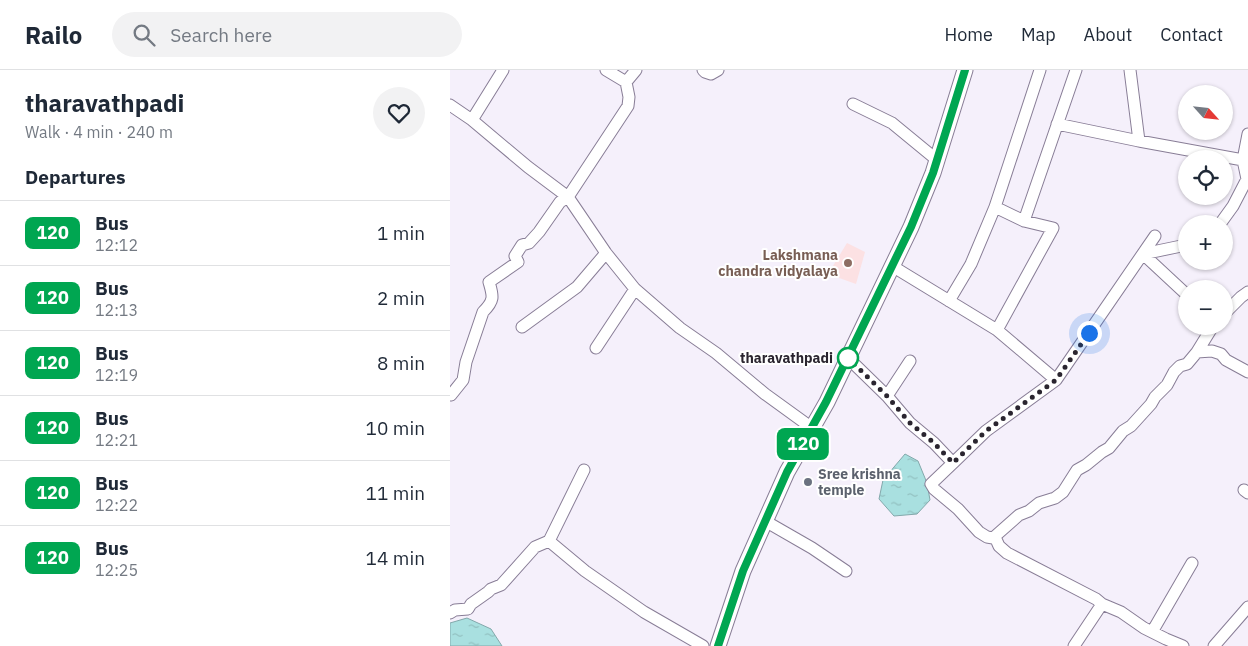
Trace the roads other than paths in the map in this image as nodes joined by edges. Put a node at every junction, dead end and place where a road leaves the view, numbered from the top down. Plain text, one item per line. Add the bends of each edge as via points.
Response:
1 (503, 70) edge
2 (606, 70) edge
3 (636, 70) edge
4 (703, 70) edge
5 (718, 70) edge
6 (965, 70) edge
7 (1040, 70) edge
8 (1076, 70) edge
9 (1130, 70) edge
10 (626, 82) junction
11 (854, 104) dead end
12 (450, 105) edge
13 (472, 120) junction
14 (1057, 124) junction
15 (1248, 134) edge
16 (1140, 141) junction
17 (937, 160) junction
18 (1243, 160) junction
19 (568, 196) junction
20 (995, 207) junction
21 (1226, 215) edge
22 (1024, 221) junction
23 (1155, 236) dead end
24 (1178, 247) edge
25 (606, 253) junction
26 (1143, 254) junction
27 (892, 266) junction
28 (1178, 287) edge
29 (635, 289) junction
30 (1248, 292) edge
31 (949, 301) junction
32 (1233, 305) edge
33 (522, 327) dead end
34 (997, 330) junction
35 (1207, 335) edge
36 (596, 348) dead end
37 (1197, 352) junction
38 (848, 358) junction
39 (910, 360) dead end
40 (1248, 372) edge
41 (1056, 380) junction
42 (451, 395) edge
43 (887, 396) junction
44 (812, 428) junction
45 (953, 463) junction
46 (584, 470) dead end
47 (765, 521) junction
48 (995, 537) junction
49 (548, 541) junction
50 (1192, 563) dead end
51 (846, 571) dead end
52 (1102, 604) junction
53 (1248, 607) edge
54 (450, 613) edge
55 (1152, 632) junction
56 (703, 646) edge
57 (718, 646) edge
58 (1074, 646) edge
59 (1181, 646) edge
60 (1214, 646) edge

1 - 13 street
2 - 10 street
3 - 10 street
4 - 5 street via 712,74
6 - 17 main road
7 - 20 street
8 - 14 street
9 - 16 street
10 - 19 street via 628,106
11 - 17 street via 892,123
12 - 13 street
13 - 19 street
14 - 16 street
14 - 22 street
15 - 18 street
16 - 18 street
17 - 27 main road
18 - 21 street via 1248,179
19 - 25 street
19 - 42 street via 529,243 522,245 515,256 518,262 489,282 493,296 483,312 463,380
20 - 22 street
20 - 31 street via 971,264
22 - 34 street via 1053,228
23 - 26 street
24 - 26 street
25 - 29 street
25 - 33 street via 577,287
26 - 28 street
26 - 41 street
27 - 31 street
27 - 38 main road
29 - 36 street
29 - 44 street via 680,328
30 - 32 street
31 - 34 street
34 - 41 street
35 - 37 street
37 - 40 street via 1220,354
37 - 48 street via 1174,372 1151,404 1109,448 1077,470 1063,492 1019,515
38 - 43 street
38 - 44 main road
39 - 43 street
41 - 45 street via 986,431
43 - 45 street via 910,423
44 - 47 main road
45 - 48 street via 931,484 979,532
46 - 49 street
47 - 51 street
47 - 57 main road via 743,571
48 - 52 street via 1007,553
49 - 54 street via 535,547 501,585 491,588 468,609
49 - 56 street via 644,612
50 - 55 street
52 - 55 street
52 - 58 street
53 - 60 street
55 - 59 street

